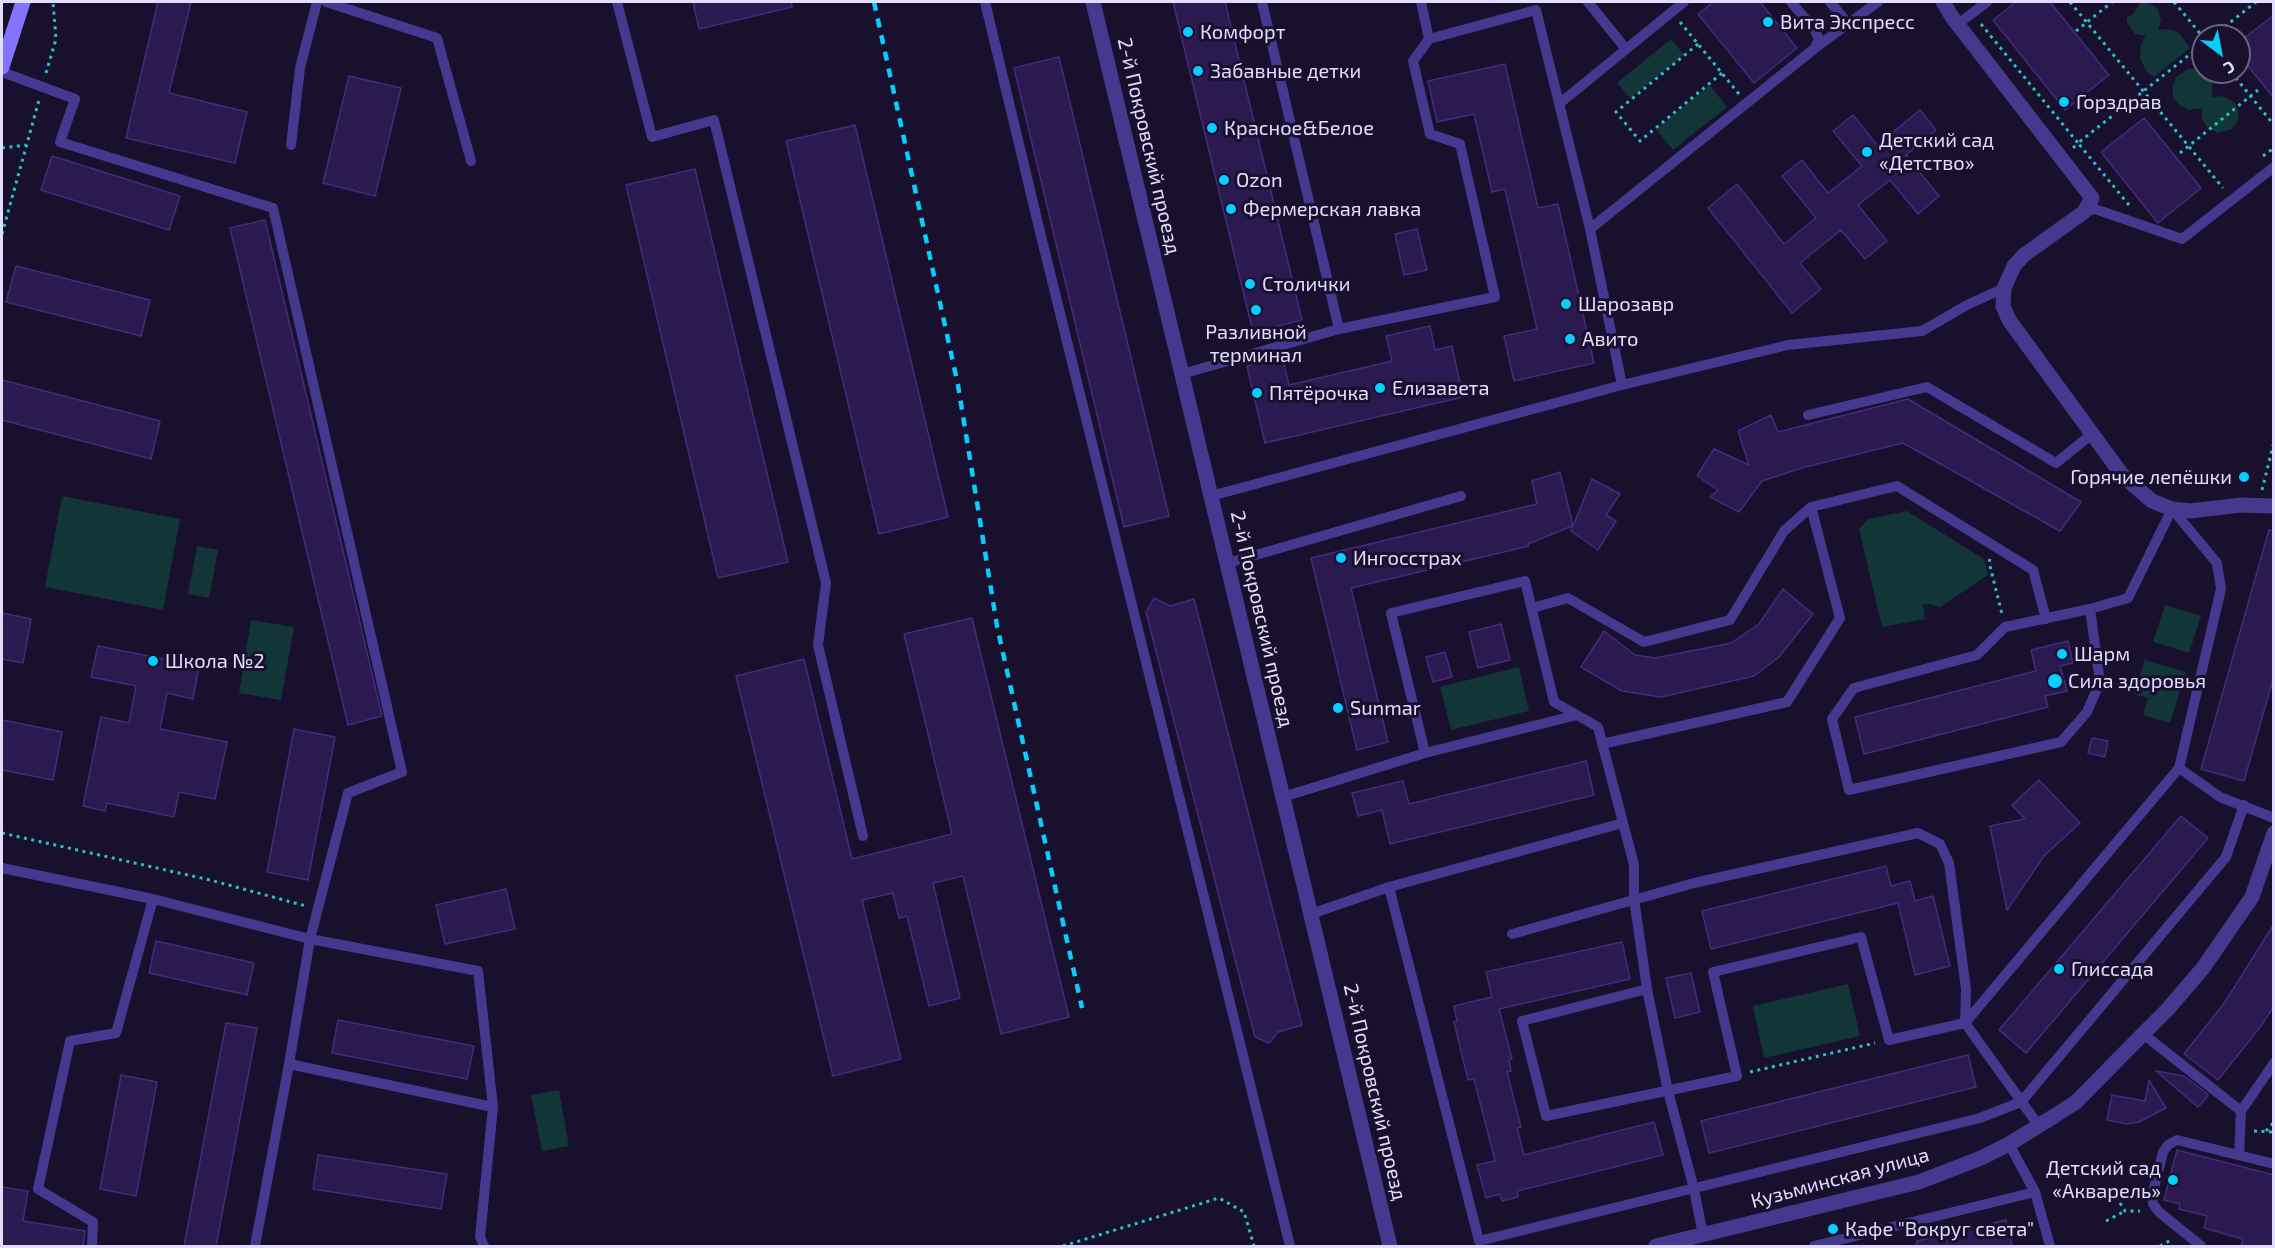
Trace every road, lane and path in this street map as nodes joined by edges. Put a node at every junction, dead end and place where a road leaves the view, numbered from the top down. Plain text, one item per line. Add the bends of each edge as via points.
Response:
1 (23, 2) edge
2 (53, 2) edge
3 (317, 2) edge
4 (326, 2) edge
5 (617, 2) edge
6 (985, 2) edge
7 (1094, 2) edge
8 (1262, 2) edge
9 (1422, 2) edge
10 (1588, 2) edge
11 (1684, 2) edge
12 (1791, 2) edge
13 (1830, 2) edge
14 (1878, 2) edge
15 (1943, 2) edge
16 (1987, 2) edge
17 (2070, 2) edge
18 (2112, 2) edge
19 (2174, 2) edge
20 (2256, 2) edge
21 (1535, 6) edge
22 (1977, 20) dead end
23 (2087, 22) junction
24 (1958, 24) junction
25 (2192, 24) edge
26 (2228, 24) edge
27 (1682, 25) dead end
28 (1849, 25) junction
29 (2076, 31) dead end
30 (1429, 39) junction
31 (1698, 45) junction
32 (1626, 49) junction
33 (1814, 49) junction
34 (2191, 53) edge
35 (2, 69) edge
36 (1722, 73) junction
37 (2240, 84) edge
38 (42, 86) junction
39 (2259, 90) dead end
40 (2143, 91) junction
41 (2250, 97) junction
42 (1743, 98) dead end
43 (1559, 104) junction
44 (2274, 125) edge
45 (2078, 143) junction
46 (26, 145) junction
47 (291, 145) dead end
48 (2189, 146) junction
49 (2, 148) edge
50 (2274, 148) edge
51 (2180, 153) dead end
52 (2062, 157) junction
53 (471, 161) dead end
54 (2257, 161) dead end
55 (2274, 167) edge
56 (2231, 181) dead end
57 (2131, 207) dead end
58 (2084, 212) junction
59 (1590, 229) junction
60 (2, 234) edge
61 (2004, 288) junction
62 (1339, 329) junction
63 (1182, 374) junction
64 (1622, 385) junction
65 (1808, 415) dead end
66 (2092, 434) junction
67 (2274, 442) edge
68 (1211, 496) junction
69 (1461, 496) dead end
70 (2266, 506) edge
71 (1811, 507) junction
72 (2172, 509) junction
73 (1995, 547) junction
74 (1228, 562) junction
75 (1532, 608) junction
76 (2090, 609) junction
77 (2046, 619) junction
78 (2005, 627) junction
79 (1577, 715) junction
80 (1602, 744) junction
81 (1425, 753) junction
82 (2179, 768) junction
83 (1283, 797) junction
84 (2244, 805) junction
85 (2274, 818) edge
86 (1623, 823) junction
87 (2, 833) edge
88 (2274, 833) edge
89 (863, 836) dead end
90 (2, 868) edge
91 (1389, 887) junction
92 (153, 899) junction
93 (1634, 899) junction
94 (318, 909) junction
95 (1311, 914) junction
96 (1512, 934) dead end
97 (310, 939) junction
98 (1647, 989) junction
99 (1965, 1023) junction
100 (2143, 1034) junction
101 (1889, 1040) junction
102 (2274, 1063) edge
103 (289, 1064) junction
104 (1737, 1076) junction
105 (1668, 1091) junction
106 (2021, 1102) junction
107 (493, 1107) junction
108 (2241, 1111) junction
109 (2274, 1122) edge
110 (2039, 1126) junction
111 (2240, 1129) junction
112 (2266, 1131) junction
113 (2274, 1132) edge
114 (2009, 1144) junction
115 (2239, 1155) junction
116 (2274, 1164) edge
117 (1694, 1189) junction
118 (2035, 1192) junction
119 (2120, 1203) dead end
120 (2125, 1211) junction
121 (2159, 1212) junction
122 (2106, 1221) dead end
123 (1703, 1235) junction
124 (481, 1243) edge
125 (1676, 1244) edge
126 (92, 1246) edge
127 (255, 1246) edge
128 (1063, 1246) edge
129 (1254, 1246) edge
130 (1290, 1246) edge
131 (1390, 1246) edge
132 (1656, 1246) edge
133 (1814, 1246) edge
134 (2050, 1246) edge
135 (2201, 1246) edge

1 - 35 main road
2 - 38 path via 56,39
3 - 47 lane via 300,68
4 - 53 lane via 437,38
5 - 89 lane via 652,137 714,120 826,584 818,645
6 - 130 lane
7 - 63 street, 2-й Покровский проезд
8 - 62 lane
9 - 30 lane
10 - 32 lane
11 - 32 lane
12 - 33 lane via 1815,30 1819,40
13 - 28 lane
14 - 28 lane
15 - 24 street
16 - 24 lane
17 - 23 path
18 - 23 path
19 - 25 path
20 - 26 path
21 - 30 lane
21 - 43 lane
22 - 45 path
23 - 29 path
23 - 40 path
24 - 52 street
27 - 31 path
28 - 33 lane
30 - 62 lane via 1413,61 1430,134 1460,144 1495,297
31 - 36 path
31 - 36 path via 1616,112 1640,141
32 - 43 lane
33 - 59 lane
34 - 40 path
35 - 38 lane
36 - 42 path
37 - 41 path
38 - 46 path
38 - 94 lane via 75,99 60,142 273,208 402,772 348,793
39 - 41 path
40 - 45 path
40 - 48 path
41 - 44 path
41 - 48 path
43 - 59 lane
45 - 52 path
45 - 57 path
46 - 49 path
46 - 60 path
48 - 51 path
48 - 56 path via 2223,188
50 - 54 path
52 - 58 street via 2092,198
55 - 58 lane via 2182,239 2095,209
58 - 61 street via 2024,255
59 - 64 lane
61 - 64 lane via 1923,331 1788,345
61 - 66 street via 2003,306 2009,320
62 - 63 lane
63 - 68 street, 2-й Покровский проезд
64 - 68 lane
65 - 66 lane via 1927,387 2056,463
66 - 72 street via 2123,476 2152,501
67 - 70 path
68 - 74 street, 2-й Покровский проезд
69 - 74 lane
70 - 72 street
71 - 73 lane via 1897,486
71 - 75 lane via 1784,531 1730,620 1644,642 1568,598
71 - 80 lane via 1840,618 1786,702
72 - 76 lane via 2127,598
72 - 82 lane via 2217,563 2221,589
73 - 77 lane via 2033,570
73 - 78 path via 1989,562
74 - 83 street, 2-й Покровский проезд
75 - 79 lane via 1554,702
75 - 81 lane via 1526,581 1391,613
76 - 77 lane
76 - 78 lane via 2100,682 2087,712 2061,742 1849,790 1832,718 1854,688 1977,655
77 - 78 lane
79 - 80 lane via 1598,727
79 - 81 lane
80 - 86 lane
81 - 83 lane
82 - 84 lane via 2220,797
82 - 99 lane
83 - 95 street, 2-й Покровский проезд
84 - 85 lane
84 - 106 lane via 2226,856
86 - 91 lane
86 - 93 lane via 1634,865
87 - 94 path
88 - 100 street, Кузьминская улица via 2252,897 2202,968
90 - 92 lane
91 - 95 lane
91 - 117 lane via 1479,1241
92 - 97 lane
92 - 126 lane via 116,1033 70,1041 38,1189 93,1222
93 - 96 lane
93 - 98 lane
93 - 99 lane via 1918,833 1940,844 1949,863 1966,989
94 - 97 lane
95 - 131 street, 2-й Покровский проезд
97 - 103 lane
97 - 107 lane via 478,971
98 - 105 lane
98 - 105 lane via 1522,1021 1546,1116
99 - 101 lane
99 - 106 lane
100 - 108 lane
100 - 110 street, Кузьминская улица via 2076,1102
101 - 104 path
101 - 104 lane via 1861,938 1713,972
102 - 108 lane
103 - 107 lane
103 - 127 lane
104 - 105 lane
105 - 117 lane
106 - 110 lane
106 - 117 lane via 1980,1118
107 - 124 lane
108 - 111 lane
109 - 112 path
110 - 114 street, Кузьминская улица
111 - 112 path
111 - 115 lane
112 - 113 path
114 - 118 lane
114 - 123 street, Кузьминская улица via 1919,1182
115 - 116 lane
115 - 121 lane via 2177,1140 2168,1145 2152,1196
117 - 123 lane
118 - 133 lane
118 - 134 lane
119 - 120 path
120 - 121 path
120 - 122 path
121 - 135 lane
123 - 125 street, Кузьминская улица
125 - 132 street, Кузьминская улица
128 - 129 path via 1219,1198 1244,1212

